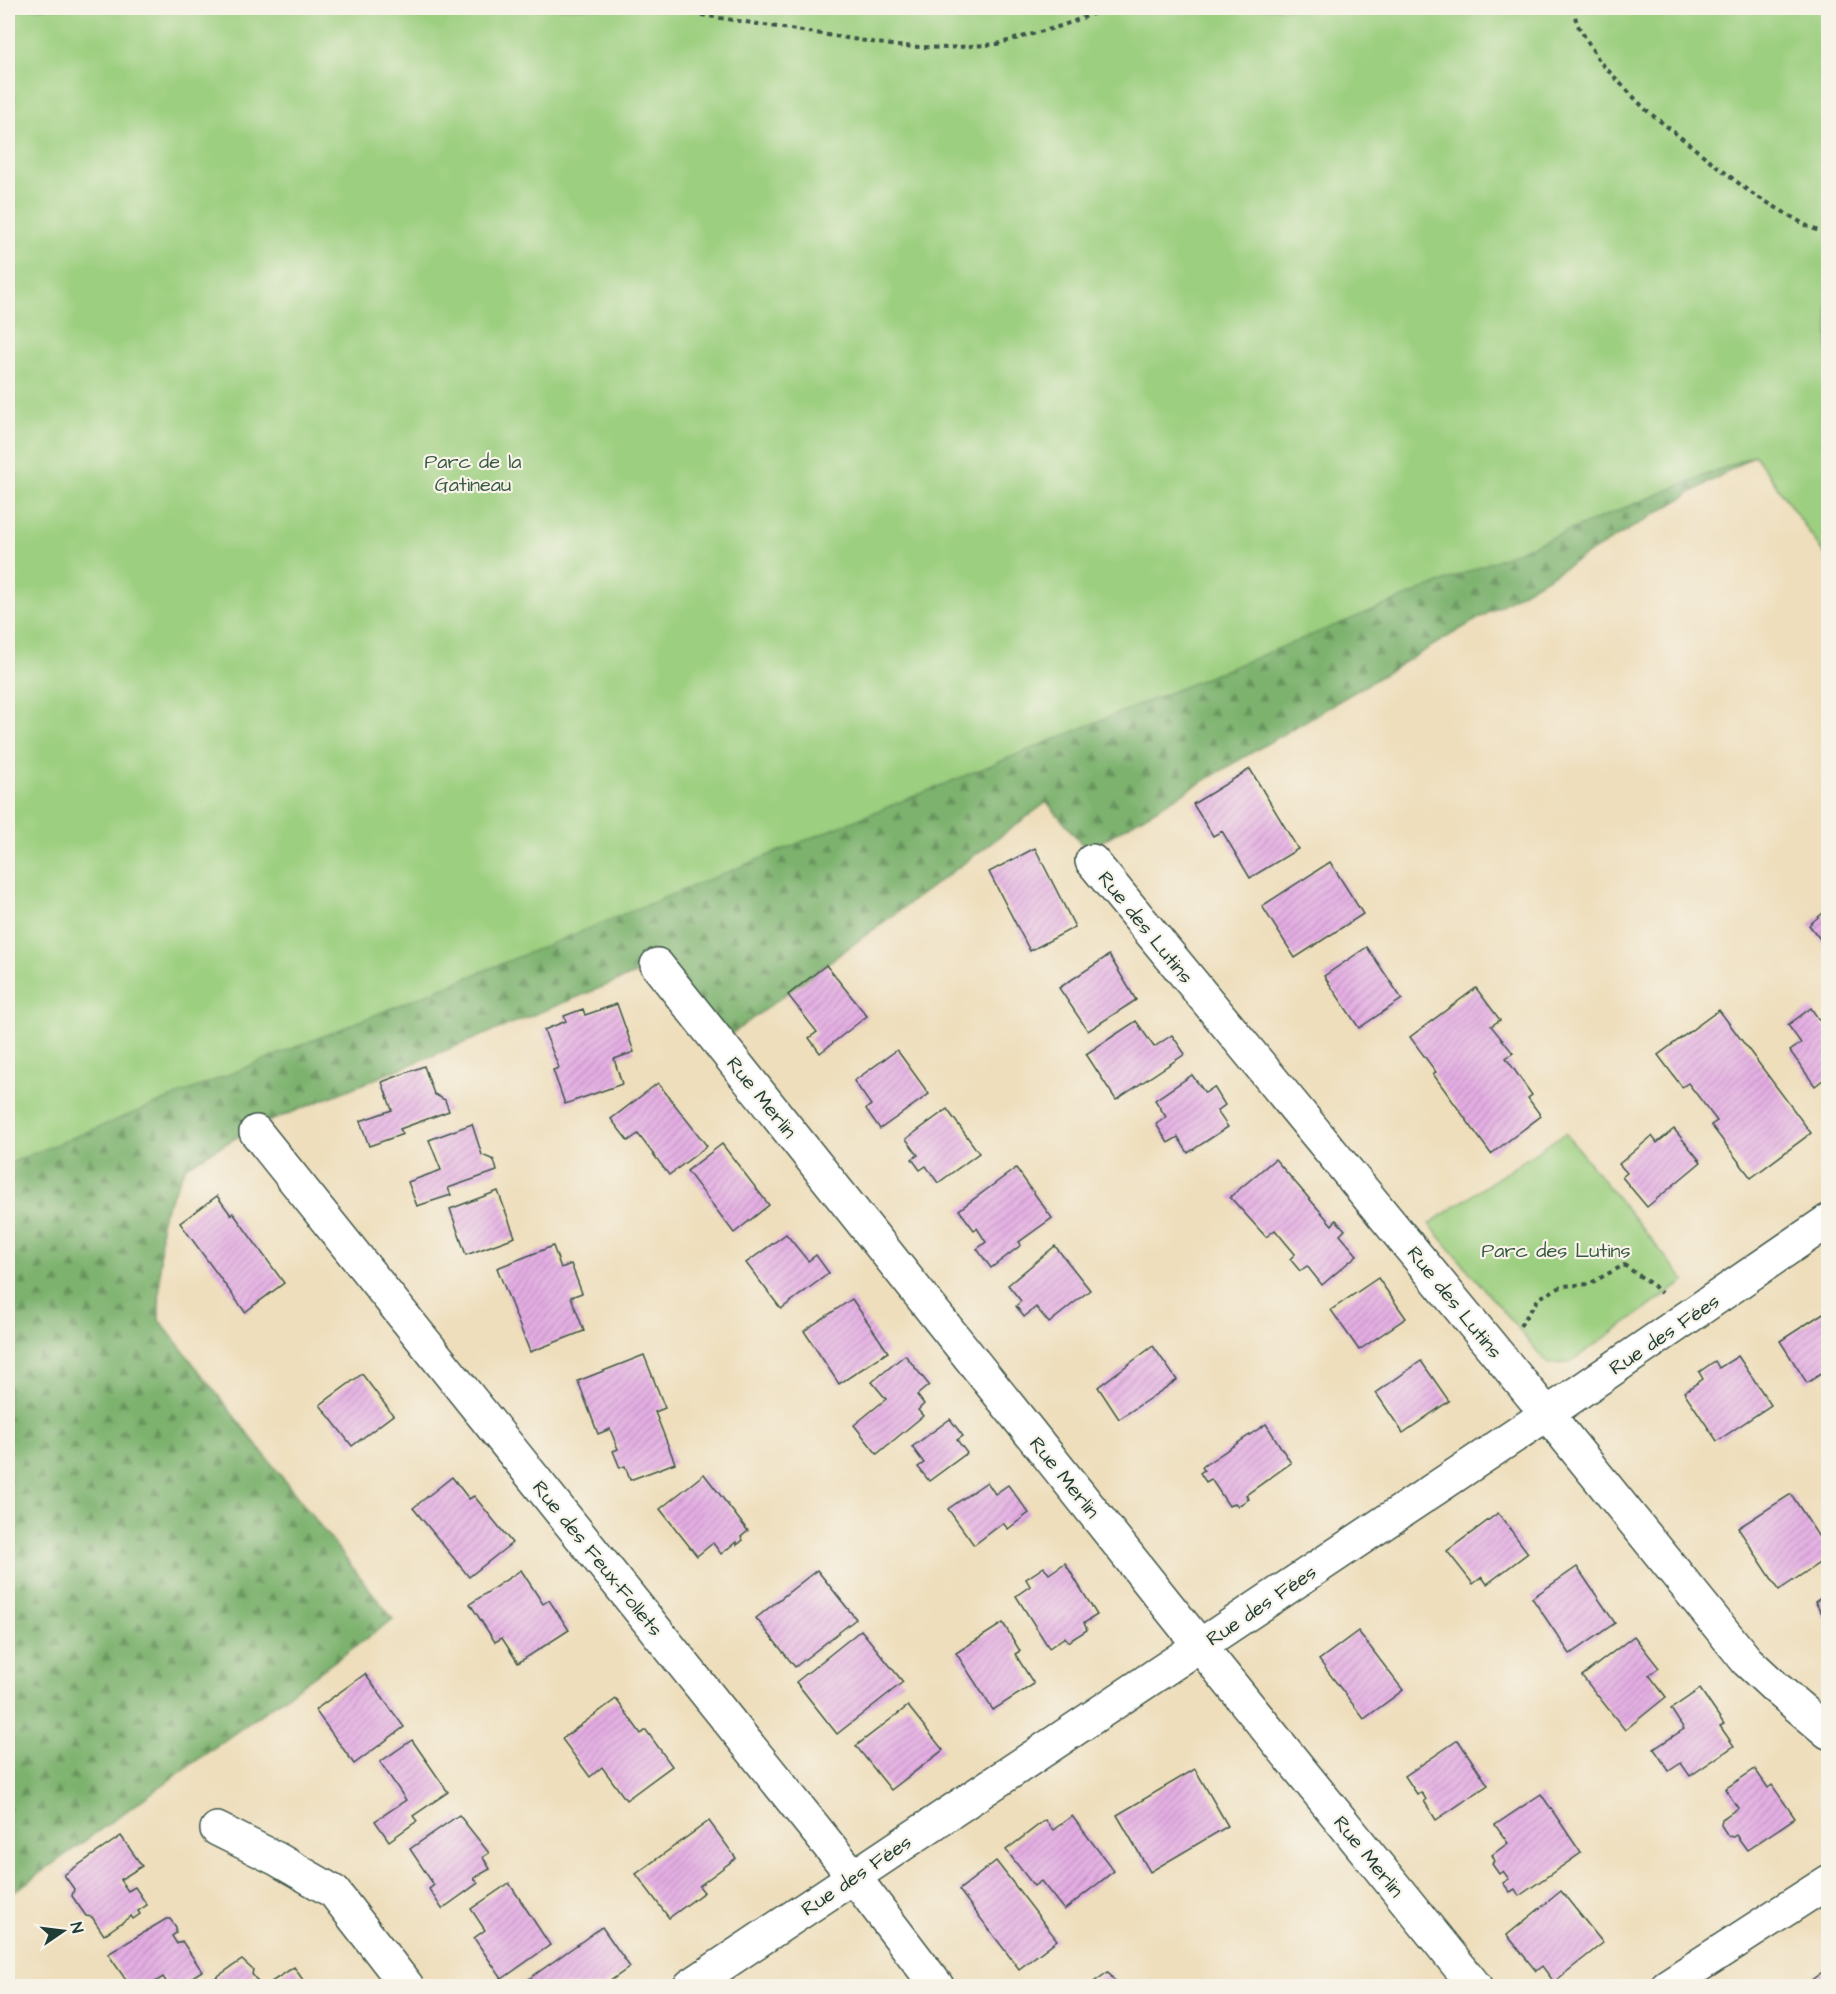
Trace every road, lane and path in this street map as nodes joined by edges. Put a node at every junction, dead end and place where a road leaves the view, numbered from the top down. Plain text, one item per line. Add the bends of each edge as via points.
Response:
1 (657, 8) edge
2 (1109, 8) edge
3 (1573, 8) edge
4 (1828, 235) edge
5 (1092, 861) dead end
6 (657, 965) dead end
7 (256, 1132) dead end
8 (1828, 1221) edge
9 (1684, 1320) junction
10 (1499, 1356) junction
11 (1547, 1414) junction
12 (1200, 1646) junction
13 (1828, 1732) edge
14 (217, 1829) dead end
15 (854, 1877) junction
16 (1828, 1882) edge
17 (407, 1986) edge
18 (690, 1986) edge
19 (937, 1986) edge
20 (1474, 1986) edge
21 (1667, 1986) edge

1 - 2 path via 897,46 946,48 997,44
3 - 4 path via 1577,24 1600,62 1646,110 1751,193
5 - 10 street, Rue des Lutins
6 - 12 street, Rue Merlin
7 - 15 street, Rue des Feux-Follets
8 - 9 street, Rue des Fées
9 - 10 path via 1654,1286 1624,1265 1589,1284 1563,1286 1539,1298
9 - 11 street, Rue des Fées
10 - 11 street, Rue des Lutins
11 - 12 street, Rue des Fées
11 - 13 street, Rue des Lutins via 1747,1661
12 - 15 street, Rue des Fées
12 - 20 street, Rue Merlin
14 - 17 street via 334,1892
15 - 18 street, Rue des Fées
15 - 19 street, Rue des Feux-Follets
16 - 21 street

